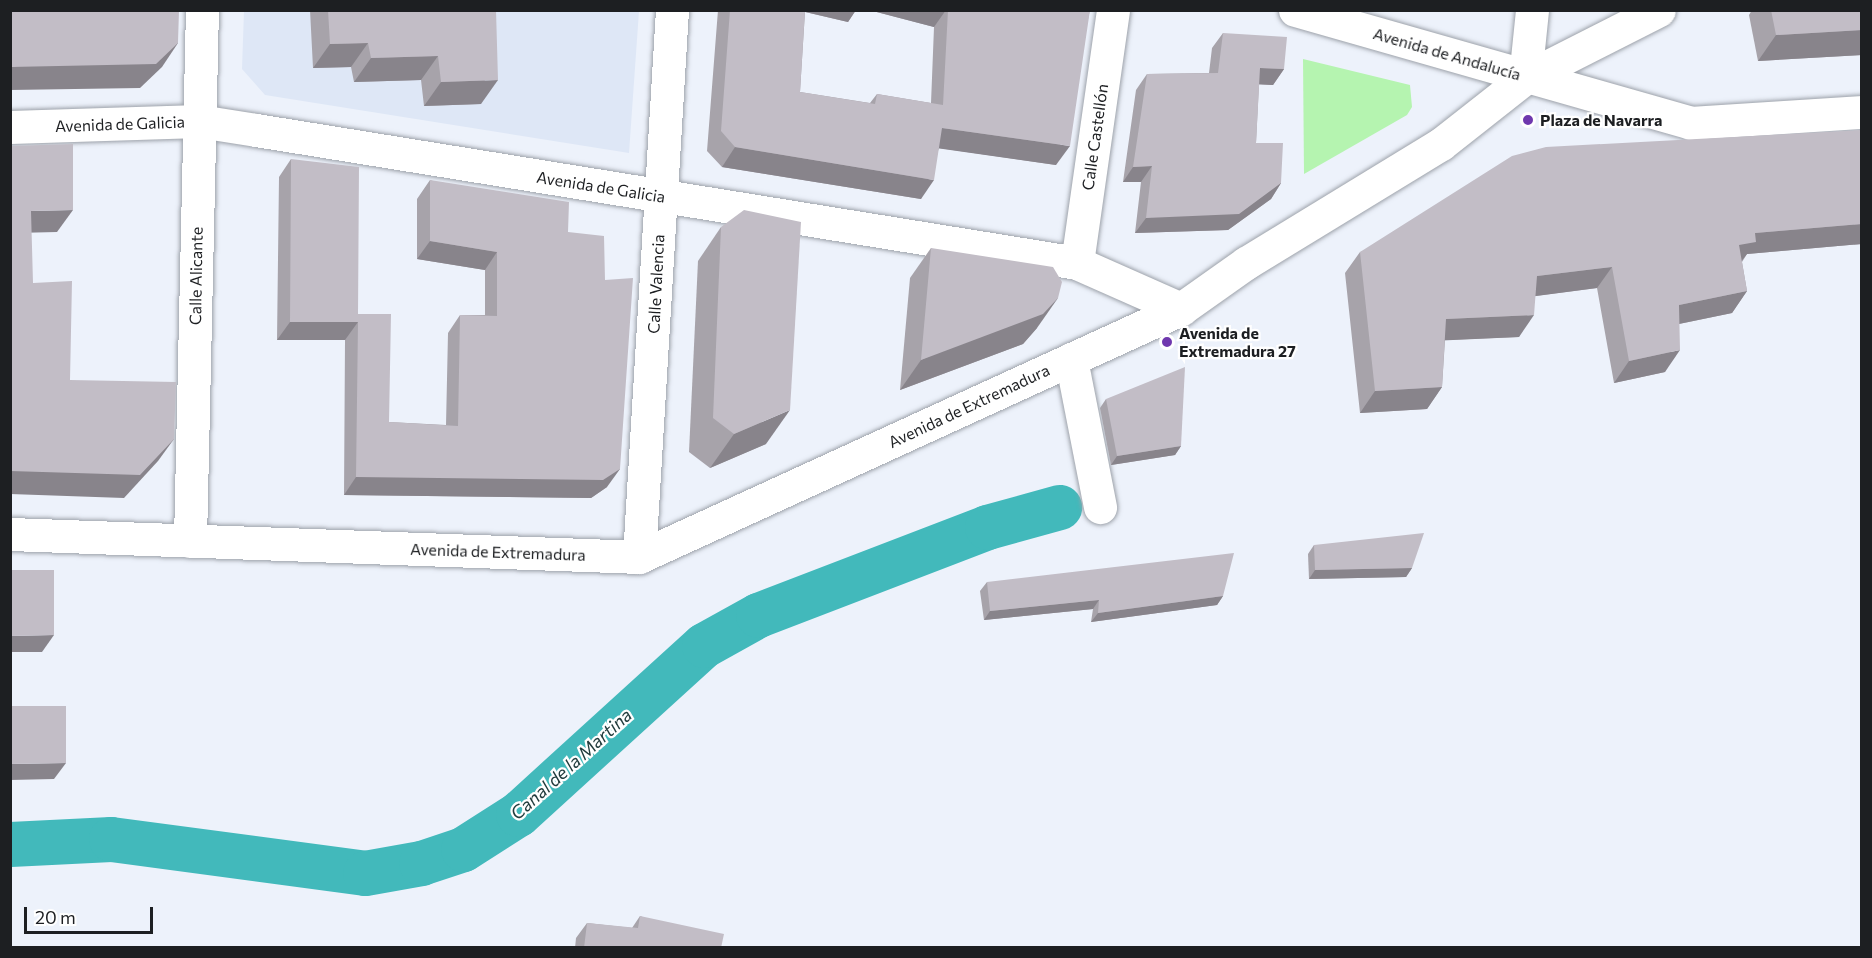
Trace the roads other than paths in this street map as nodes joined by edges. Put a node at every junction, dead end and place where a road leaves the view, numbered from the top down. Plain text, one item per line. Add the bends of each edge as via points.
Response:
1 (202, 10) edge
2 (672, 10) edge
3 (1113, 10) edge
4 (1295, 10) edge
5 (1532, 10) edge
6 (1659, 10) edge
7 (1525, 78) junction
8 (1862, 112) edge
9 (199, 122) junction
10 (10, 127) edge
11 (661, 196) junction
12 (1077, 263) junction
13 (1181, 309) junction
14 (1071, 359) junction
15 (1100, 507) dead end
16 (10, 534) edge
17 (189, 541) junction
18 (639, 556) junction

1 - 9 street, Calle Alicante
2 - 11 street, Calle Valencia
3 - 12 street, Calle Castellón
4 - 7 street, Avenida de Andalucía
5 - 7 street
6 - 7 street, Avenida de Andalucía
7 - 8 street via 1691,123
7 - 13 street, Avenida de Extremadura via 1441,144 1245,263
9 - 10 street, Avenida de Galicia
9 - 11 street, Avenida de Galicia
9 - 17 street, Calle Alicante
11 - 12 street, Avenida de Galicia
11 - 18 street, Calle Valencia
12 - 13 street, Avenida de Galicia
13 - 14 street, Avenida de Extremadura
14 - 15 street
14 - 18 street, Avenida de Extremadura
16 - 17 street, Avenida de Extremadura
17 - 18 street, Avenida de Extremadura

